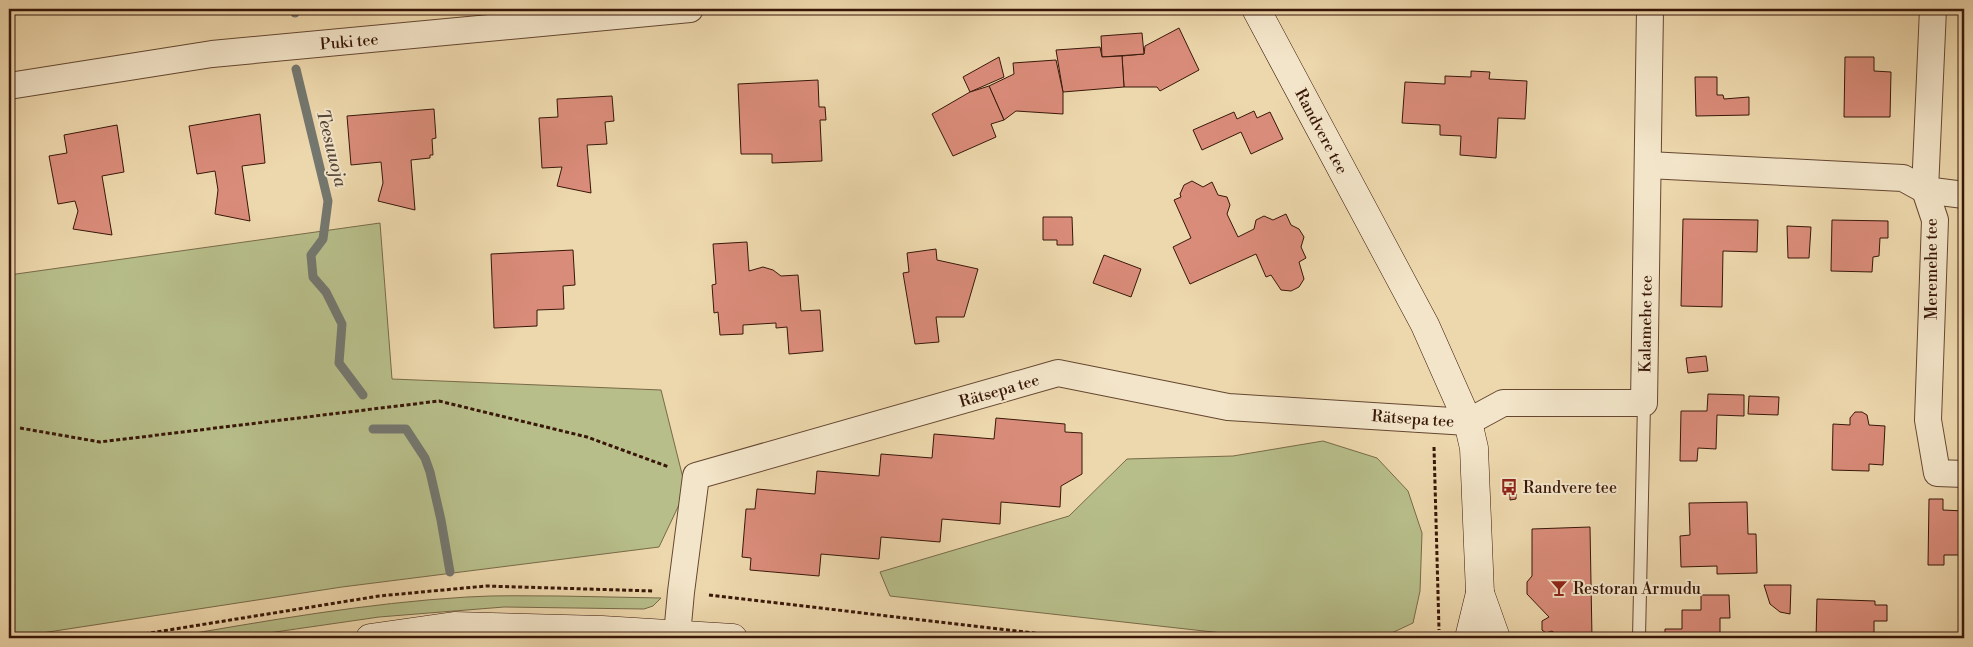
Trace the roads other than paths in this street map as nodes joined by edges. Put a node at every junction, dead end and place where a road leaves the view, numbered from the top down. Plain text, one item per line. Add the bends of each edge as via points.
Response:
1 (690, 9) edge
2 (1256, 9) edge
3 (1650, 9) edge
4 (1933, 9) edge
5 (9, 86) edge
6 (1648, 165) junction
7 (1925, 190) junction
8 (1964, 195) edge
9 (1644, 403) junction
10 (1468, 422) junction
11 (1964, 474) edge
12 (1480, 593) junction
13 (677, 635) junction
14 (370, 638) edge
15 (733, 638) edge
16 (1469, 638) edge
17 (1496, 638) edge
18 (1639, 638) edge

1 - 5 street, Puki tee via 212,54
2 - 10 main road, Randvere tee via 1425,324
3 - 6 street, Kalamehe tee
4 - 7 street, Meremehe tee
6 - 7 street via 1903,178
6 - 9 street, Kalamehe tee
7 - 8 street
7 - 11 street, Meremehe tee via 1935,220 1928,420 1937,473
9 - 10 street via 1503,403
9 - 18 lane, Kalamehe tee
10 - 12 main road, Randvere tee via 1474,448
10 - 13 street, Rätsepa tee via 1228,407 1058,374 696,476
12 - 16 main road, Randvere tee
12 - 17 main road, Randvere tee
13 - 14 main road via 454,626
13 - 15 main road

